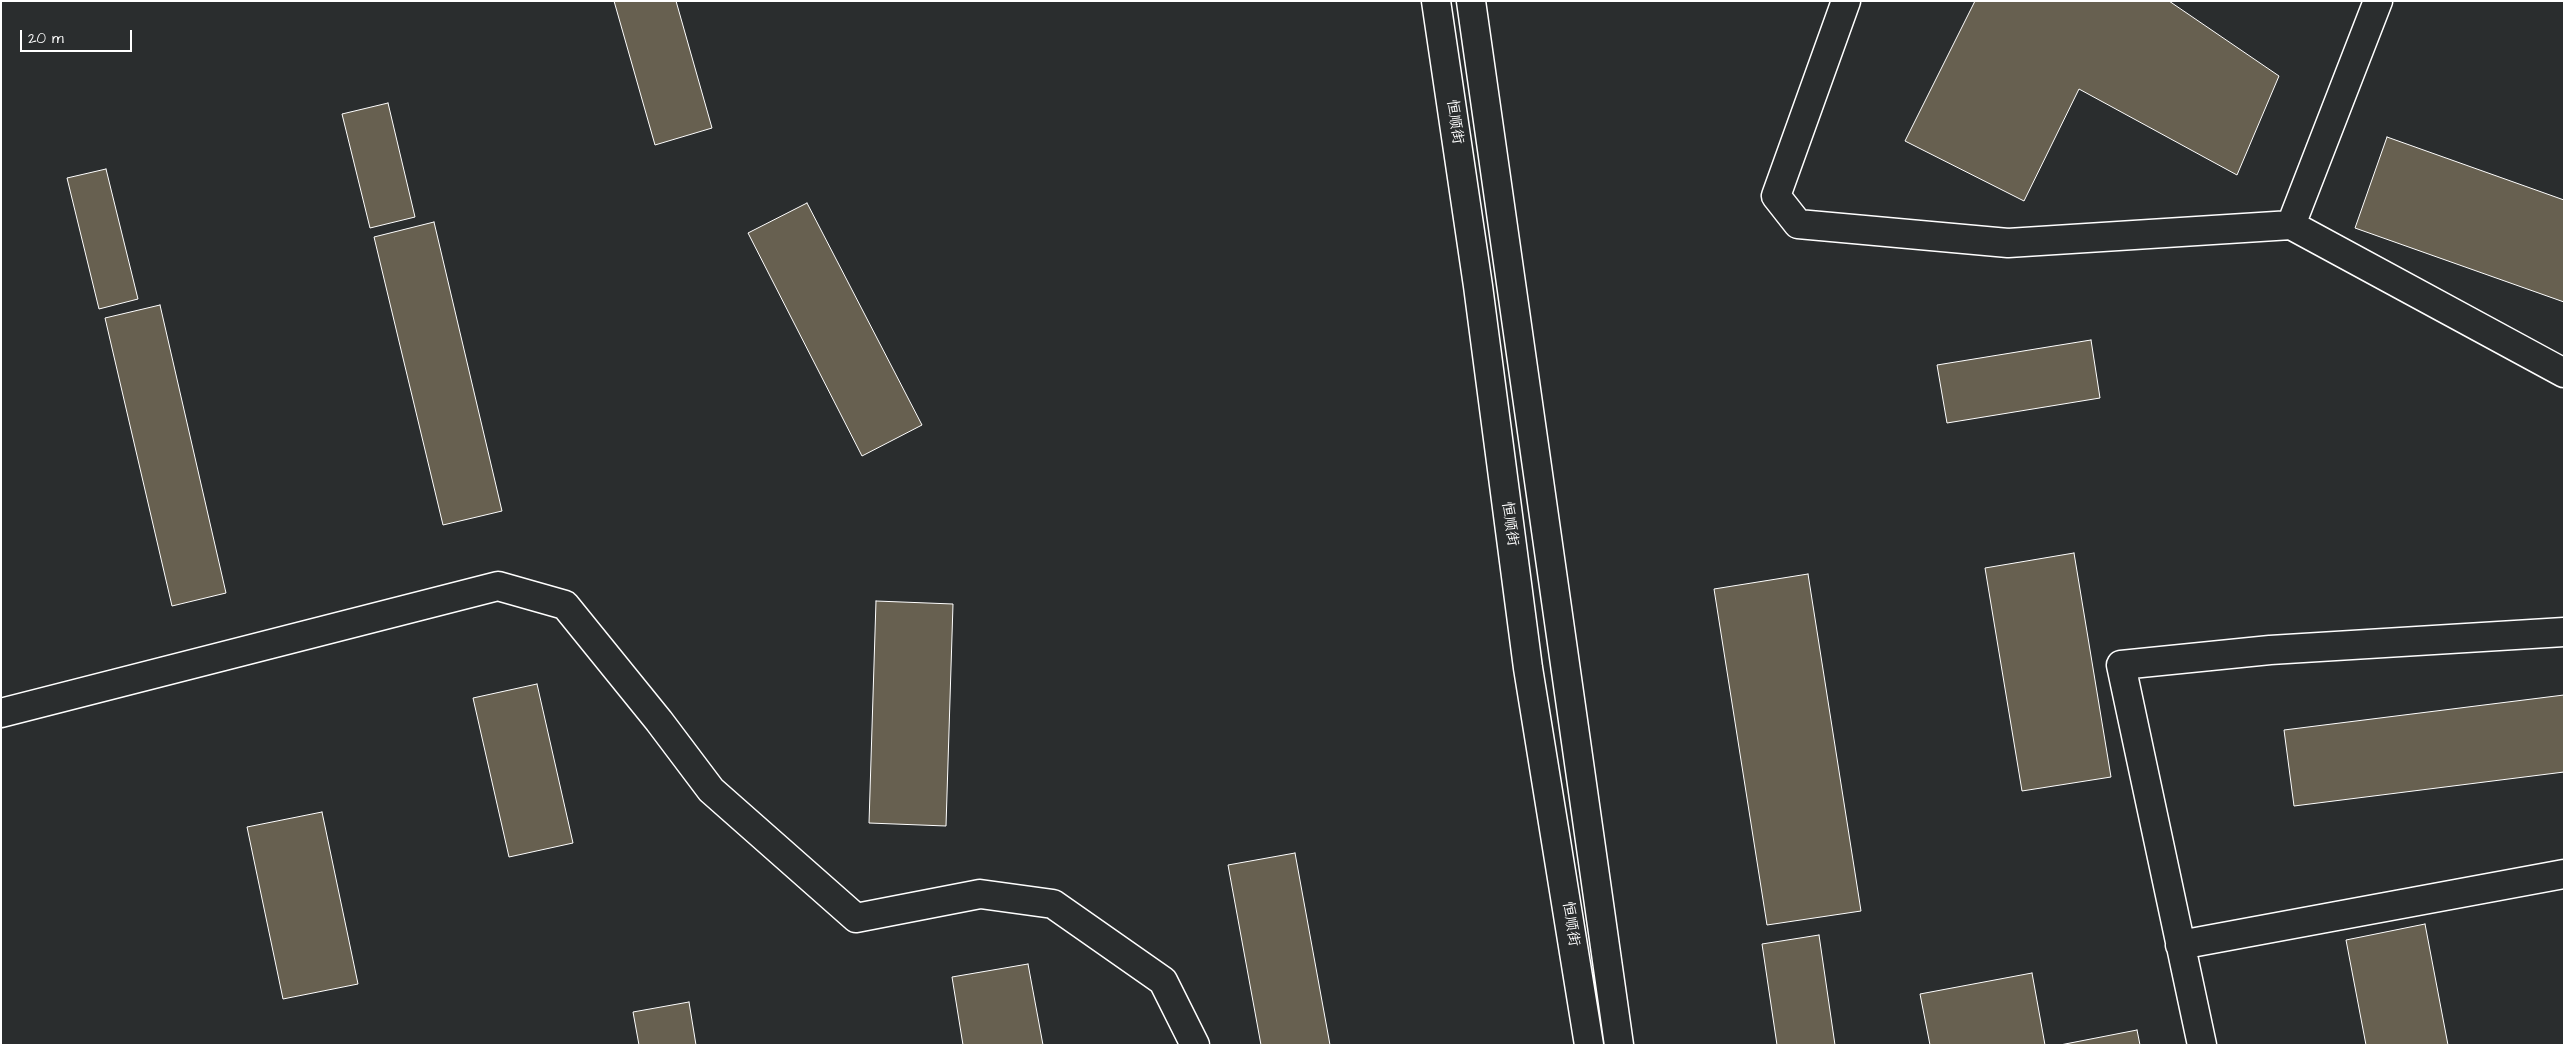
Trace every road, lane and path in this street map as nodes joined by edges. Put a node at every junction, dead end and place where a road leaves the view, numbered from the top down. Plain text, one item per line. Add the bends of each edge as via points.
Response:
1 (1436, 1) edge
2 (1471, 1) edge
3 (1846, 1) edge
4 (2378, 1) edge
5 (2291, 225) junction
6 (2564, 373) edge
7 (2564, 632) edge
8 (1, 713) edge
9 (2564, 874) edge
10 (2180, 945) junction
11 (1195, 1045) edge
12 (1589, 1045) edge
13 (1619, 1045) edge
14 (2202, 1045) edge

1 - 12 street, 恒顺街 via 1528,668
2 - 13 street, 恒顺街
3 - 5 street via 1776,196 1798,224 2008,243
4 - 5 street
5 - 6 street
7 - 10 street via 2270,650 2121,665
8 - 11 street via 498,586 565,605 711,790 856,918 980,894 1052,904 1163,981
9 - 10 street
10 - 14 street

